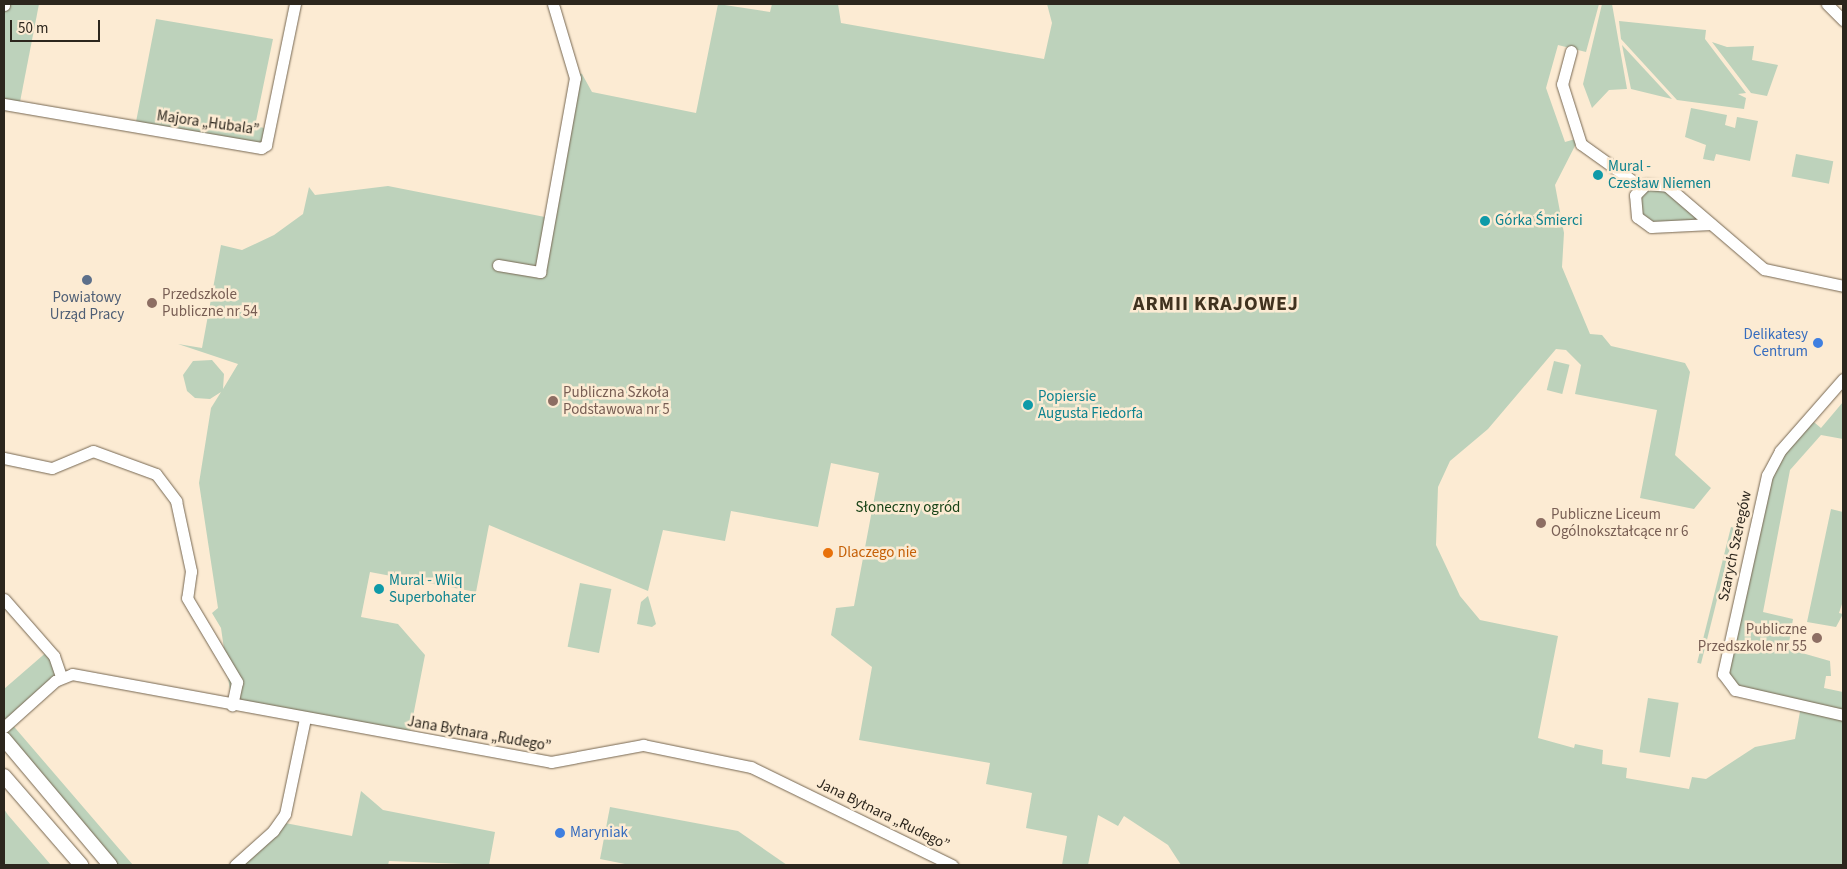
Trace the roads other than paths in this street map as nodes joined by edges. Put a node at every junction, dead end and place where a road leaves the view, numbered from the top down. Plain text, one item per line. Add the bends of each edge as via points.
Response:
1 (295, 4) edge
2 (553, 4) edge
3 (1827, 4) edge
4 (1843, 20) edge
5 (1571, 51) dead end
6 (4, 104) edge
7 (1642, 187) junction
8 (1711, 224) junction
9 (498, 265) dead end
10 (1843, 286) edge
11 (1843, 379) edge
12 (4, 458) edge
13 (4, 599) edge
14 (61, 676) junction
15 (232, 705) junction
16 (1843, 715) edge
17 (305, 718) junction
18 (4, 727) edge
19 (4, 740) edge
20 (4, 776) edge
21 (81, 865) edge
22 (110, 865) edge
23 (235, 865) edge
24 (952, 865) edge

1 - 6 street, Majora „Hubala” via 266,145 86,120
2 - 9 street via 575,78 540,272
3 - 4 street
5 - 7 street via 1562,84 1581,144
7 - 8 street via 1667,186
7 - 8 street via 1633,206 1637,217 1646,224
8 - 10 street via 1770,272
11 - 16 street, Szarych Szeregów via 1780,451 1767,475 1723,674 1735,690
12 - 15 street via 52,468 93,451 156,474 176,501 191,571 187,598 237,682
13 - 14 street via 54,656
14 - 15 street, Jana Bytnara „Rudego” via 72,674
14 - 18 street
15 - 17 street, Jana Bytnara „Rudego”
17 - 23 street via 284,814 273,831
17 - 24 street, Jana Bytnara „Rudego” via 551,762 643,745 738,763
19 - 22 street
20 - 21 street

